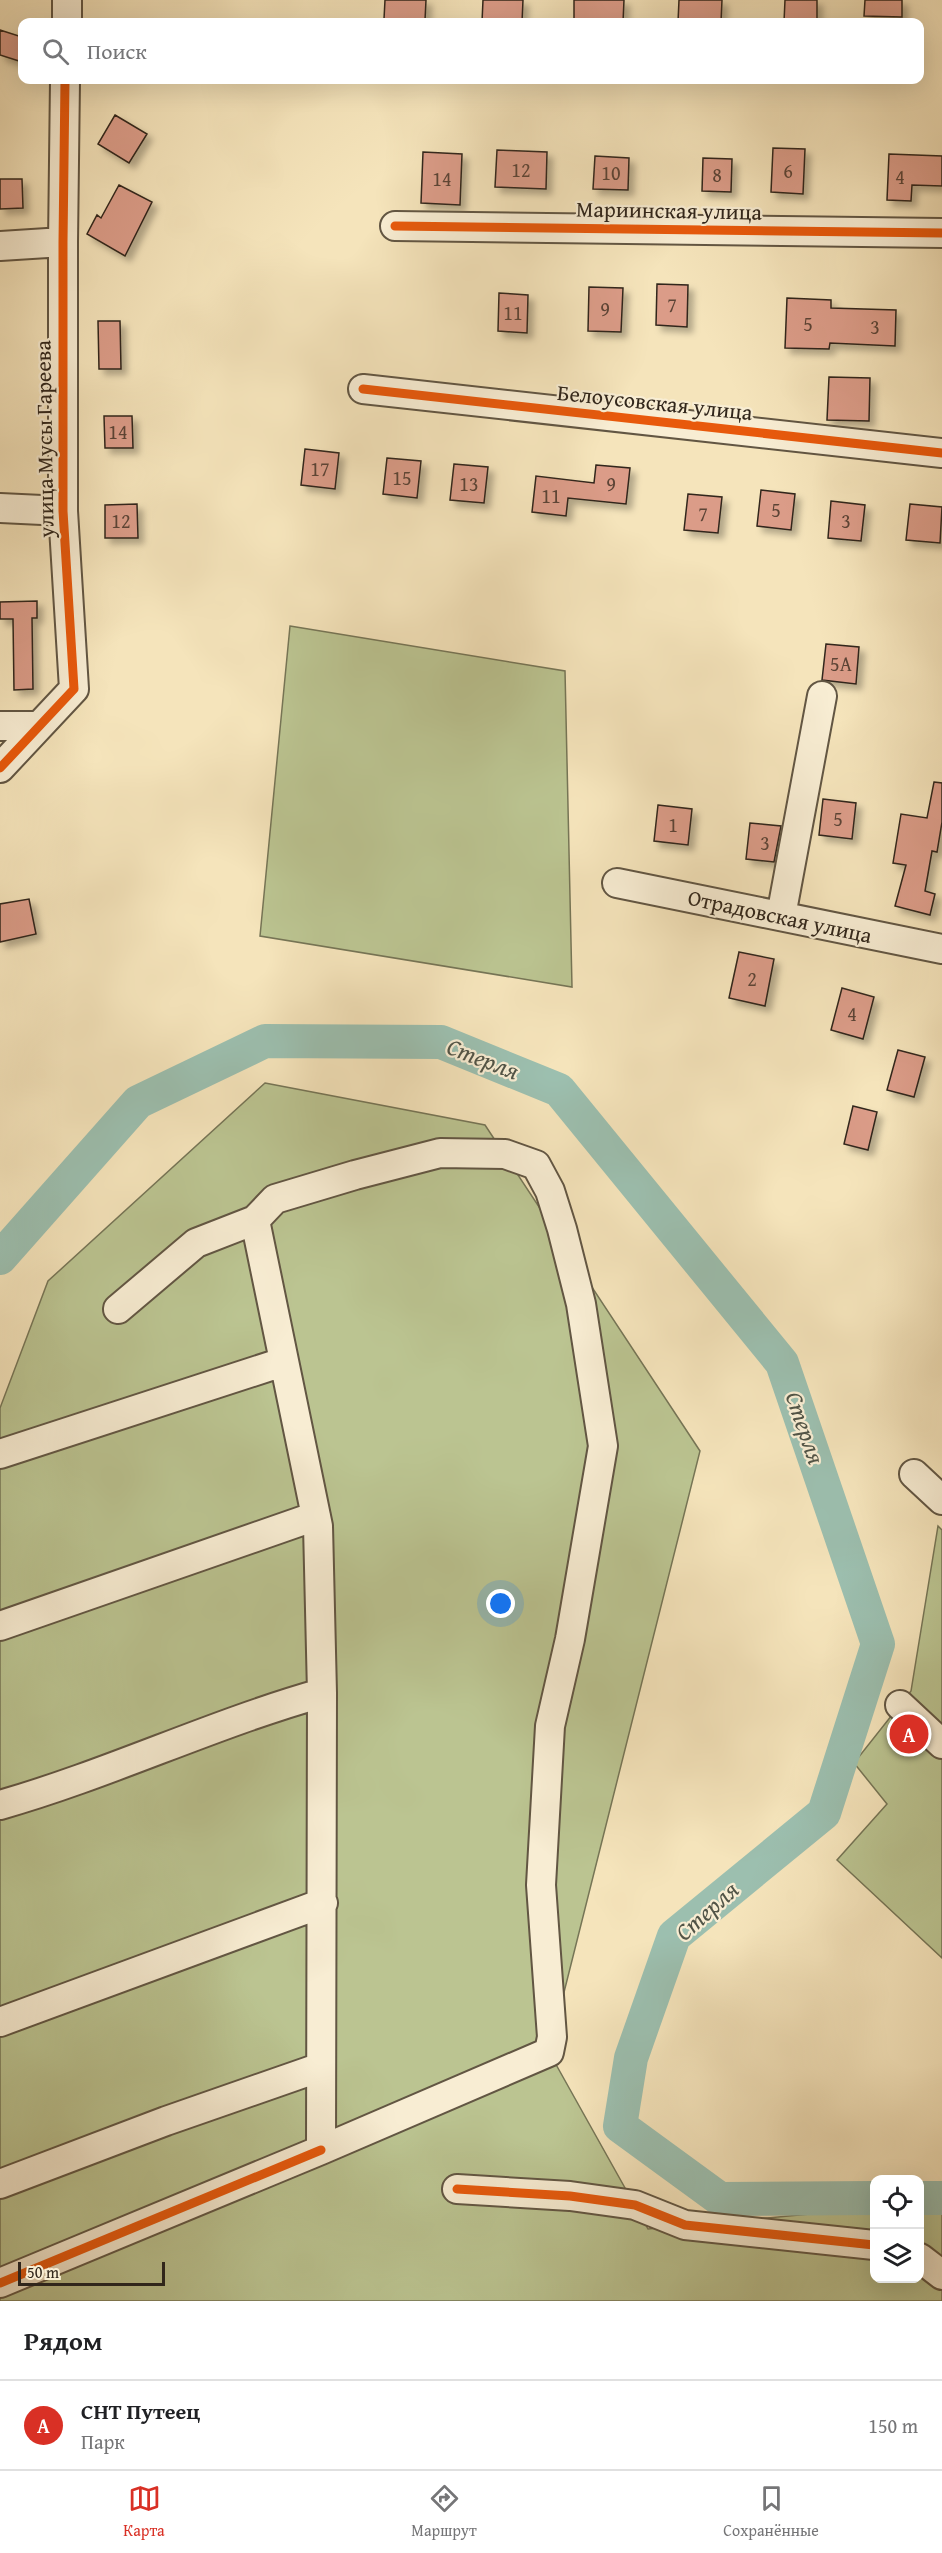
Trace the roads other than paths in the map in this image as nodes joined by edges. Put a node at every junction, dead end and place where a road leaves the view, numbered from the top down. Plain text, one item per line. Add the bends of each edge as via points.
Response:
1 (67, 0) edge
2 (67, 18) edge
3 (66, 84) edge
4 (395, 226) dead end
5 (942, 233) edge
6 (63, 242) junction
7 (0, 246) edge
8 (363, 389) dead end
9 (942, 453) edge
10 (0, 508) edge
11 (63, 511) junction
12 (822, 696) dead end
13 (0, 726) edge
14 (39, 726) junction
15 (0, 768) edge
16 (617, 883) dead end
17 (781, 916) junction
18 (942, 949) edge
19 (255, 1220) junction
20 (118, 1309) dead end
21 (283, 1362) junction
22 (0, 1454) edge
23 (914, 1474) dead end
24 (942, 1500) edge
25 (316, 1516) junction
26 (0, 1626) edge
27 (322, 1693) junction
28 (900, 1705) dead end
29 (942, 1744) edge
30 (0, 1805) edge
31 (323, 1903) junction
32 (0, 2022) edge
33 (321, 2067) junction
34 (321, 2150) junction
35 (0, 2184) edge
36 (457, 2189) dead end
37 (870, 2245) edge
38 (924, 2261) edge
39 (942, 2275) edge
40 (0, 2283) edge

1 - 2 street
3 - 6 street, улица Мусы Гареева
4 - 5 street, Мариинская улица
6 - 7 street
6 - 11 street, улица Мусы Гареева
8 - 9 street, Белоусовская улица
10 - 11 street
11 - 14 street, улица Мусы Гареева via 74,689
12 - 17 street
13 - 14 street
14 - 15 street, улица Мусы Гареева
16 - 17 street, Отрадовская улица
17 - 18 street, Отрадовская улица
19 - 20 street via 196,1243
19 - 21 street
19 - 34 street via 275,1199 355,1174 440,1154 505,1154 536,1165 550,1191 562,1228 581,1304 603,1446 570,1639 550,1726 541,1885 552,2037 549,2052
21 - 22 street
21 - 25 street
23 - 24 street
25 - 26 street
25 - 27 street
27 - 30 street via 275,1706 53,1790
27 - 31 street
28 - 29 street
31 - 32 street
31 - 33 street
33 - 34 street
33 - 35 street
34 - 40 street
36 - 37 street via 570,2196 635,2205 685,2225
38 - 39 street

